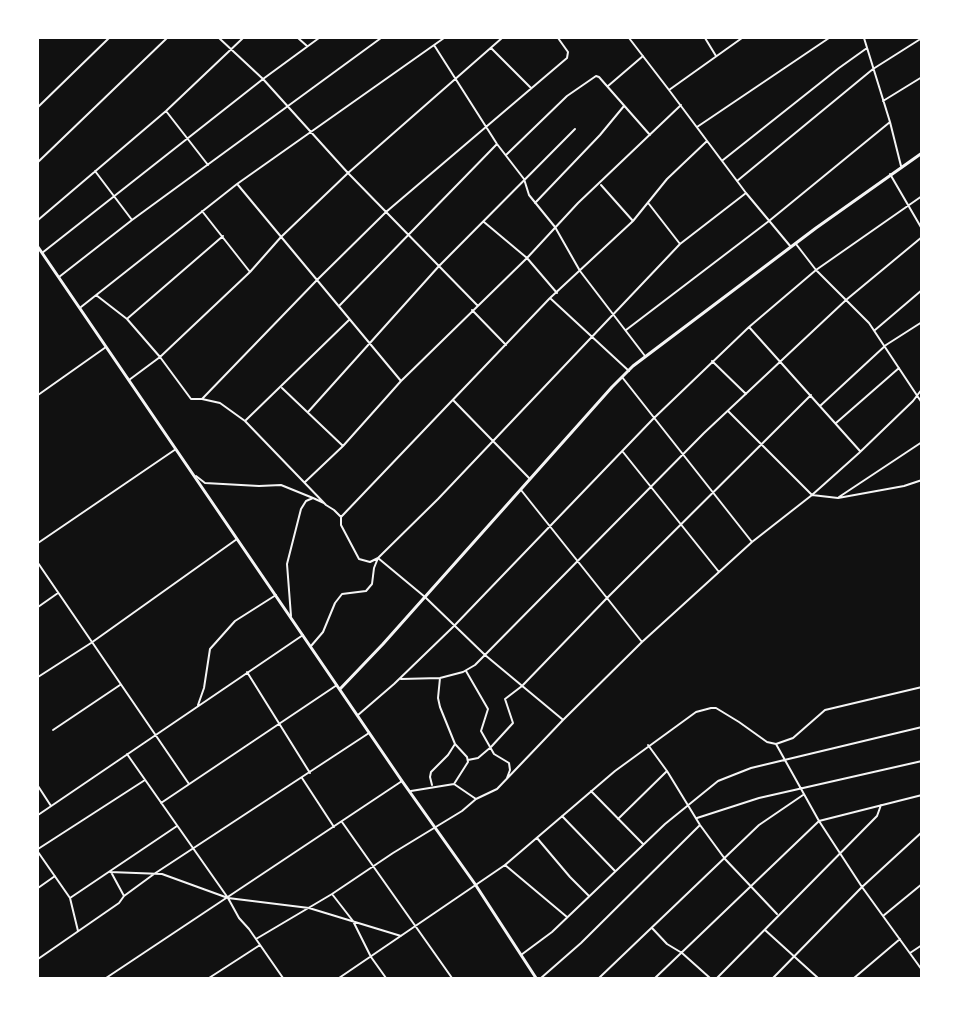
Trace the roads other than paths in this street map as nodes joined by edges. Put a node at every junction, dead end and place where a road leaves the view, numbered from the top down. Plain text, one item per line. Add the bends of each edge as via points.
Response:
1 (109, 38) edge
2 (167, 38) edge
3 (219, 38) edge
4 (243, 38) edge
5 (298, 38) edge
6 (319, 38) edge
7 (381, 38) edge
8 (444, 38) edge
9 (502, 38) edge
10 (558, 38) edge
11 (629, 38) edge
12 (705, 38) edge
13 (742, 38) edge
14 (829, 38) edge
15 (864, 38) edge
16 (921, 38) edge
17 (434, 45) junction
18 (307, 46) junction
19 (491, 48) junction
20 (867, 48) junction
21 (231, 50) junction
22 (643, 56) junction
23 (716, 56) junction
24 (873, 69) junction
25 (921, 77) edge
26 (263, 79) junction
27 (456, 79) junction
28 (608, 86) junction
29 (531, 88) junction
30 (669, 90) junction
31 (883, 101) junction
32 (624, 105) junction
33 (681, 105) junction
34 (288, 106) junction
35 (38, 107) edge
36 (166, 111) junction
37 (890, 122) junction
38 (486, 125) junction
39 (697, 128) junction
40 (575, 129) dead end
41 (311, 131) junction
42 (650, 135) junction
43 (188, 138) junction
44 (707, 141) junction
45 (497, 144) junction
46 (921, 153) edge
47 (506, 156) junction
48 (722, 161) junction
49 (38, 162) edge
50 (208, 165) junction
51 (901, 166) junction
52 (94, 171) junction
53 (348, 173) junction
54 (890, 174) junction
55 (524, 179) junction
56 (737, 181) junction
57 (237, 184) junction
58 (600, 184) junction
59 (746, 193) junction
60 (921, 196) edge
61 (113, 197) junction
62 (535, 203) junction
63 (648, 203) junction
64 (907, 205) junction
65 (202, 211) junction
66 (386, 212) junction
67 (38, 220) edge
68 (132, 220) junction
69 (633, 220) junction
70 (770, 221) junction
71 (483, 222) junction
72 (555, 227) junction
73 (921, 227) edge
74 (223, 236) junction
75 (281, 237) junction
76 (409, 237) junction
77 (921, 237) edge
78 (795, 243) junction
79 (680, 244) junction
80 (791, 247) junction
81 (39, 250) edge
82 (527, 258) junction
83 (439, 266) junction
84 (816, 270) junction
85 (580, 271) junction
86 (250, 272) junction
87 (59, 277) junction
88 (317, 280) junction
89 (921, 290) edge
90 (557, 292) junction
91 (96, 295) junction
92 (550, 298) junction
93 (846, 300) junction
94 (477, 305) junction
95 (339, 306) junction
96 (80, 308) junction
97 (472, 310) junction
98 (613, 314) junction
99 (128, 319) junction
100 (349, 320) junction
101 (921, 322) edge
102 (749, 327) junction
103 (627, 330) junction
104 (875, 330) junction
105 (591, 337) junction
106 (371, 344) junction
107 (506, 345) junction
108 (886, 345) junction
109 (106, 347) junction
110 (645, 356) junction
111 (160, 357) junction
112 (712, 361) junction
113 (782, 362) junction
114 (900, 369) junction
115 (629, 370) junction
116 (622, 377) junction
117 (129, 380) junction
118 (401, 381) junction
119 (281, 387) junction
120 (921, 388) edge
121 (746, 394) junction
122 (38, 395) edge
123 (811, 395) junction
124 (916, 395) junction
125 (202, 399) junction
126 (453, 400) junction
127 (921, 403) edge
128 (820, 406) junction
129 (728, 411) junction
130 (308, 412) junction
131 (653, 419) junction
132 (245, 421) junction
133 (836, 423) junction
134 (493, 441) junction
135 (921, 442) edge
136 (761, 445) junction
137 (343, 446) junction
138 (176, 449) junction
139 (622, 451) junction
140 (860, 451) junction
141 (682, 454) junction
142 (190, 470) junction
143 (530, 479) junction
144 (921, 480) edge
145 (305, 482) junction
146 (651, 486) junction
147 (521, 490) junction
148 (712, 494) junction
149 (812, 495) junction
150 (314, 498) junction
151 (838, 498) junction
152 (326, 504) junction
153 (341, 517) junction
154 (681, 524) junction
155 (549, 527) junction
156 (237, 539) junction
157 (752, 542) junction
158 (38, 543) edge
159 (378, 558) junction
160 (578, 560) junction
161 (38, 562) edge
162 (719, 572) junction
163 (58, 593) junction
164 (276, 595) junction
165 (425, 597) junction
166 (607, 598) junction
167 (38, 607) edge
168 (291, 617) junction
169 (454, 626) junction
170 (303, 635) junction
171 (642, 642) junction
172 (91, 643) junction
173 (311, 646) junction
174 (485, 656) junction
175 (465, 671) junction
176 (247, 672) junction
177 (38, 677) edge
178 (440, 678) junction
179 (399, 680) junction
180 (120, 685) junction
181 (522, 686) junction
182 (338, 687) junction
183 (921, 687) edge
184 (197, 706) junction
185 (357, 716) junction
186 (563, 720) junction
187 (280, 723) junction
188 (921, 727) edge
189 (53, 730) dead end
190 (369, 733) junction
191 (154, 736) junction
192 (455, 744) junction
193 (776, 744) junction
194 (648, 746) junction
195 (491, 747) junction
196 (128, 754) junction
197 (468, 760) junction
198 (784, 760) junction
199 (921, 760) edge
200 (667, 771) junction
201 (310, 773) junction
202 (302, 778) junction
203 (146, 780) junction
204 (506, 780) junction
205 (402, 781) junction
206 (189, 784) junction
207 (454, 784) junction
208 (38, 786) edge
209 (432, 787) junction
210 (800, 789) junction
211 (591, 791) junction
212 (409, 792) junction
213 (803, 795) junction
214 (921, 795) edge
215 (476, 799) junction
216 (161, 803) junction
217 (688, 805) junction
218 (881, 805) junction
219 (51, 806) junction
220 (38, 815) edge
221 (561, 816) junction
222 (697, 818) junction
223 (618, 819) junction
224 (819, 821) junction
225 (342, 822) junction
226 (700, 825) junction
227 (177, 826) junction
228 (334, 827) junction
229 (434, 827) junction
230 (921, 832) edge
231 (536, 837) junction
232 (643, 844) junction
233 (193, 848) junction
234 (38, 850) edge
235 (840, 852) junction
236 (725, 859) junction
237 (505, 865) junction
238 (374, 866) junction
239 (615, 871) junction
240 (110, 872) junction
241 (154, 874) junction
242 (55, 876) junction
243 (475, 884) junction
244 (921, 884) edge
245 (750, 886) junction
246 (862, 887) junction
247 (38, 888) edge
248 (332, 894) junction
249 (124, 896) junction
250 (590, 896) junction
251 (70, 898) junction
252 (228, 898) junction
253 (309, 908) junction
254 (778, 915) junction
255 (884, 916) junction
256 (567, 917) junction
257 (353, 921) junction
258 (416, 926) junction
259 (652, 928) junction
260 (765, 929) junction
261 (78, 931) junction
262 (402, 936) junction
263 (256, 939) junction
264 (900, 939) junction
265 (260, 945) junction
266 (921, 945) edge
267 (682, 953) junction
268 (910, 953) junction
269 (520, 955) junction
270 (795, 955) junction
271 (371, 957) junction
272 (38, 958) edge
273 (921, 970) edge
274 (451, 977) edge
275 (106, 978) edge
276 (209, 978) edge
277 (283, 978) edge
278 (339, 978) edge
279 (386, 978) edge
280 (445, 978) edge
281 (536, 978) edge
282 (541, 978) edge
283 (599, 978) edge
284 (655, 978) edge
285 (710, 978) edge
286 (717, 978) edge
287 (773, 978) edge
288 (818, 978) edge
289 (854, 978) edge

1 - 35 street
2 - 49 street
3 - 21 street
4 - 21 street
5 - 18 street
6 - 18 street
7 - 34 street
8 - 17 street
9 - 19 street
10 - 29 street via 568,52 567,58
11 - 22 street
12 - 23 street
13 - 23 street
14 - 39 street
15 - 20 street
16 - 24 street
17 - 27 street
17 - 41 street
18 - 26 street
19 - 27 street
19 - 29 street
20 - 24 street
20 - 48 street
21 - 26 street
21 - 36 street
22 - 28 street
22 - 30 street
23 - 30 street
24 - 31 street
24 - 56 street
25 - 31 street
26 - 34 street
26 - 43 street
27 - 38 street
27 - 53 street
28 - 32 street
28 - 47 street via 599,77 592,77
29 - 38 street
30 - 33 street
31 - 37 street
32 - 42 street
32 - 62 street
33 - 39 street
33 - 42 street
34 - 41 street
34 - 50 street
36 - 43 street
36 - 52 street
37 - 51 street
37 - 70 street
38 - 45 street
38 - 66 street
39 - 44 street
40 - 55 street
41 - 53 street
41 - 57 street
42 - 58 street
43 - 50 street
43 - 61 street
44 - 48 street
44 - 63 street
45 - 47 street
45 - 76 street
46 - 51 street
47 - 55 street
48 - 56 street
50 - 68 street
51 - 54 street
52 - 61 street
52 - 67 street
53 - 66 street
53 - 75 street
54 - 64 street
54 - 78 street
55 - 62 street
55 - 71 street
56 - 59 street
57 - 65 street
57 - 75 street
58 - 69 street
58 - 72 street
59 - 70 street
59 - 79 street
60 - 64 street
61 - 68 street
61 - 81 street
62 - 72 street
63 - 69 street
63 - 79 street
64 - 73 street
64 - 84 street
65 - 74 street
65 - 91 street
66 - 76 street
66 - 88 street
68 - 87 street
69 - 85 street
70 - 80 street
70 - 103 street
71 - 82 street
71 - 83 street
72 - 82 street
72 - 85 street
74 - 86 street
74 - 99 street
75 - 86 street
75 - 88 street
76 - 83 street
76 - 95 street
77 - 93 street
78 - 80 street
78 - 84 street
79 - 98 street
80 - 110 street
81 - 87 street
82 - 90 street
82 - 94 street
83 - 94 street
83 - 106 street
84 - 93 street
84 - 102 street
85 - 90 street
85 - 98 street
86 - 111 street
87 - 96 street
88 - 95 street
88 - 125 street
89 - 104 street
90 - 92 street
91 - 96 street
91 - 99 street
92 - 105 street
92 - 107 street
93 - 104 street
93 - 113 street
94 - 97 street
95 - 100 street
96 - 109 street
97 - 107 street
97 - 118 street
98 - 103 street
98 - 105 street
99 - 111 street
100 - 106 street
100 - 119 street
101 - 108 street
102 - 112 street
102 - 113 street
103 - 110 street
104 - 108 street
105 - 115 street
105 - 134 street
106 - 118 street
106 - 130 street
107 - 126 street
108 - 114 street
108 - 128 street
109 - 117 street
109 - 122 street
110 - 115 street
111 - 117 street
111 - 125 street via 191,399
112 - 121 street
112 - 131 street
113 - 121 street
113 - 123 street
114 - 124 street
114 - 133 street
115 - 116 street
116 - 131 street
116 - 143 street
117 - 138 street
118 - 137 street
119 - 130 street
119 - 132 street
120 - 124 street
121 - 129 street
123 - 128 street
123 - 136 street
124 - 127 street
124 - 140 street
125 - 132 street via 220,403
126 - 134 street
126 - 153 street
128 - 133 street
129 - 136 street
129 - 141 street
130 - 137 street
131 - 139 street
131 - 141 street
132 - 145 street
133 - 140 street
134 - 143 street
134 - 159 street
135 - 151 street
136 - 148 street
136 - 149 street
137 - 145 street
138 - 142 street
138 - 158 street
139 - 146 street
139 - 155 street
140 - 149 street
141 - 146 street
141 - 148 street
142 - 150 street via 205,483 281,485
142 - 156 street
143 - 147 street
144 - 151 street
145 - 152 street
146 - 154 street
146 - 160 street
147 - 155 street
147 - 165 street
148 - 154 street
148 - 157 street
149 - 151 street
149 - 157 street
150 - 152 street
150 - 168 street via 301,508 287,564
152 - 153 street
153 - 159 street via 356,556 364,562
154 - 162 street
154 - 166 street
155 - 160 street
155 - 169 street
156 - 164 street
156 - 172 street
157 - 162 street
159 - 165 street
159 - 173 street via 372,584 366,591 342,594 323,632
160 - 166 street
160 - 174 street
161 - 163 street
162 - 171 street
163 - 167 street
163 - 172 street
164 - 168 street
164 - 184 street via 235,621 210,649
165 - 169 street
165 - 182 street
166 - 171 street
166 - 181 street
168 - 170 street
169 - 174 street
169 - 179 street
170 - 173 street
170 - 176 street
171 - 186 street
172 - 177 street
172 - 180 street
173 - 182 street
174 - 175 street
174 - 181 street
175 - 178 street
175 - 195 street via 488,709 481,731
176 - 184 street
176 - 187 street
178 - 179 street
178 - 192 street via 439,702
179 - 185 street
180 - 189 street
180 - 191 street
181 - 186 street
181 - 195 street via 505,699 513,723
182 - 185 street
182 - 187 street
183 - 193 street via 825,710 793,738
184 - 191 street
185 - 190 street
186 - 204 street
187 - 201 street
187 - 206 street
188 - 198 street
190 - 201 street
190 - 205 street
191 - 196 street
191 - 206 street
192 - 197 street
192 - 209 street via 431,772
193 - 194 street via 711,708 696,712
193 - 198 street
194 - 200 street
194 - 211 street
195 - 197 street via 478,758
195 - 204 street via 509,763
196 - 203 street
196 - 219 street
197 - 207 street
198 - 210 street
198 - 217 street via 718,781
199 - 210 street
200 - 217 street
200 - 223 street
201 - 202 street
202 - 228 street
202 - 233 street
203 - 216 street
203 - 234 street
204 - 215 street
205 - 212 street
205 - 225 street
206 - 216 street
207 - 209 street
207 - 215 street
208 - 219 street
209 - 212 street
210 - 213 street
210 - 222 street
211 - 221 street
211 - 223 street
212 - 229 street
213 - 224 street
213 - 236 street via 762,822
214 - 218 street
215 - 229 street
216 - 227 street
217 - 222 street
217 - 232 street
218 - 224 street
218 - 235 street via 877,816
219 - 220 street
221 - 231 street
221 - 239 street
222 - 226 street
223 - 232 street
224 - 235 street
224 - 245 street
225 - 228 street
225 - 238 street
226 - 236 street
226 - 282 street
227 - 233 street
227 - 240 street
228 - 252 street
229 - 238 street
229 - 243 street
230 - 246 street
231 - 237 street
231 - 250 street
232 - 239 street
233 - 241 street
233 - 252 street
234 - 242 street
235 - 246 street
235 - 254 street
236 - 245 street
236 - 259 street
237 - 243 street
237 - 256 street
238 - 248 street
238 - 258 street
239 - 250 street
240 - 241 street
240 - 249 street
240 - 251 street
241 - 249 street
241 - 252 street
242 - 247 street
242 - 251 street
243 - 258 street
243 - 269 street
244 - 255 street
245 - 254 street
245 - 267 street
246 - 255 street
246 - 270 street
248 - 253 street
248 - 257 street
249 - 261 street
250 - 256 street
251 - 261 street
252 - 253 street
252 - 263 street
252 - 275 street
253 - 257 street
253 - 263 street
254 - 260 street
255 - 264 street
256 - 269 street
257 - 262 street
257 - 271 street
258 - 262 street
258 - 274 street
259 - 267 street
259 - 283 street
260 - 270 street
260 - 286 street
261 - 272 street
262 - 271 street
263 - 265 street
264 - 268 street
264 - 289 street
265 - 276 street
265 - 277 street
266 - 268 street
267 - 284 street
267 - 285 street
268 - 273 street
269 - 281 street
270 - 287 street
270 - 288 street
271 - 278 street
271 - 279 street
274 - 280 street

